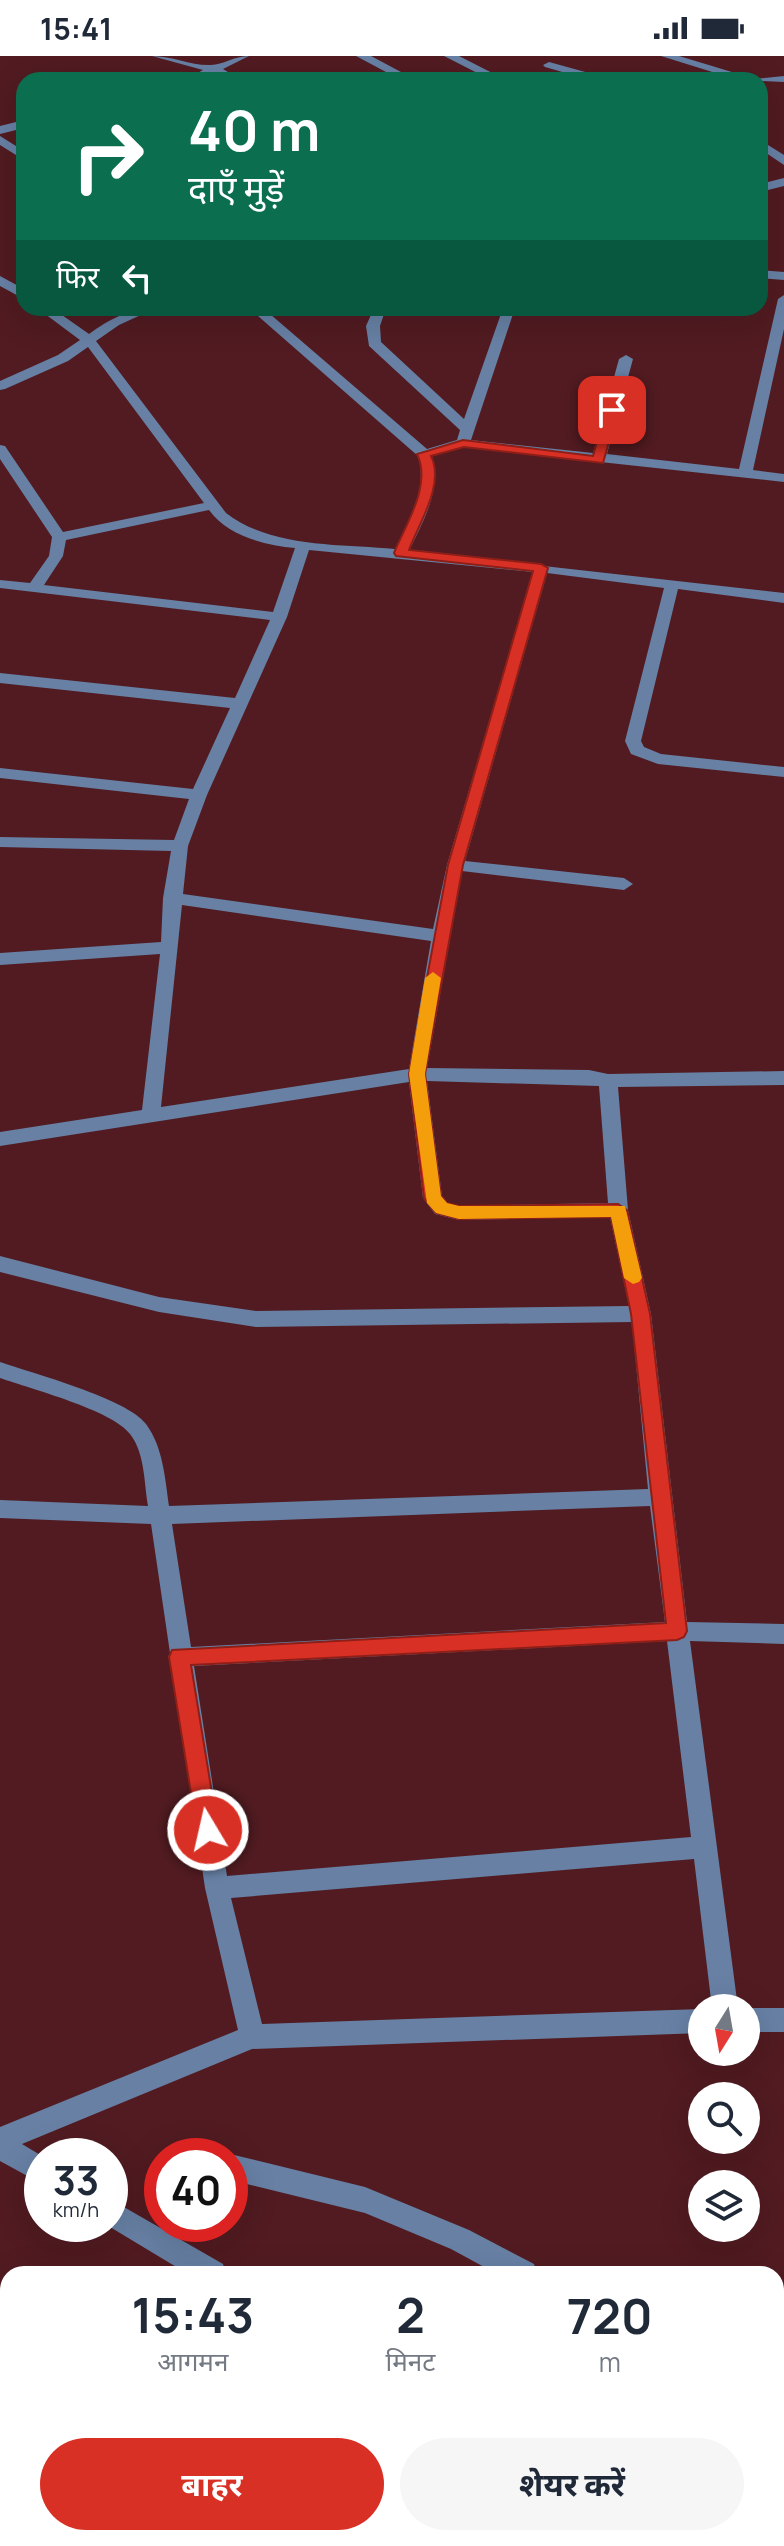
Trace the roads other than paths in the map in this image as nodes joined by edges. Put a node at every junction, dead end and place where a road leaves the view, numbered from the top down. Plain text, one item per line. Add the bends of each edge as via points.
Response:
1 (158, 56) edge
2 (243, 56) edge
3 (362, 56) edge
4 (450, 56) edge
5 (560, 56) edge
6 (667, 56) edge
7 (716, 56) edge
8 (693, 64) junction
9 (216, 70) junction
10 (211, 72) edge
11 (220, 72) edge
12 (394, 72) edge
13 (483, 72) edge
14 (562, 72) edge
15 (722, 72) edge
16 (784, 299) edge
17 (54, 316) edge
18 (129, 316) edge
19 (264, 316) edge
20 (377, 316) edge
21 (506, 316) edge
22 (90, 341) junction
23 (626, 359) dead end
24 (0, 386) edge
25 (465, 436) junction
26 (0, 450) edge
27 (424, 454) junction
28 (598, 460) junction
29 (745, 475) junction
30 (784, 478) edge
31 (213, 505) junction
32 (59, 537) junction
33 (303, 546) junction
34 (401, 553) junction
35 (541, 568) junction
36 (0, 584) edge
37 (672, 584) junction
38 (34, 588) junction
39 (784, 598) edge
40 (279, 617) junction
41 (0, 678) edge
42 (241, 704) junction
43 (784, 772) edge
44 (0, 773) edge
45 (199, 795) junction
46 (0, 842) edge
47 (180, 846) junction
48 (455, 865) junction
49 (624, 884) dead end
50 (172, 898) junction
51 (440, 936) junction
52 (167, 948) junction
53 (0, 959) edge
54 (417, 1074) junction
55 (784, 1078) edge
56 (608, 1081) junction
57 (151, 1116) junction
58 (0, 1139) edge
59 (618, 1210) junction
60 (0, 1264) edge
61 (641, 1314) junction
62 (0, 1370) edge
63 (660, 1497) junction
64 (0, 1509) edge
65 (161, 1515) junction
66 (677, 1631) junction
67 (784, 1634) edge
68 (179, 1657) junction
69 (702, 1847) junction
70 (217, 1888) junction
71 (723, 1994) edge
72 (760, 2020) edge
73 (784, 2020) edge
74 (688, 2021) edge
75 (252, 2037) junction
76 (0, 2143) edge
77 (24, 2159) edge
78 (248, 2171) edge
79 (128, 2223) edge
80 (200, 2266) edge
81 (509, 2266) edge

1 - 9 street
2 - 9 street
3 - 12 street
4 - 13 street
5 - 14 street via 546,69
6 - 8 street
7 - 8 street
8 - 15 street
9 - 10 street
9 - 11 street
16 - 29 street
17 - 22 street
18 - 22 street
19 - 27 street
20 - 25 street via 374,343
21 - 25 street
22 - 24 street
22 - 31 street
23 - 28 street
25 - 27 street
25 - 28 street
26 - 32 street
27 - 34 street via 429,482
28 - 29 street
29 - 30 street
31 - 32 street
31 - 33 street via 235,527
32 - 38 street via 56,556
33 - 34 street
33 - 40 street
34 - 35 street
35 - 37 street
35 - 48 street
36 - 38 street
37 - 39 street
37 - 43 street via 633,741 637,750 658,759
38 - 40 street
40 - 42 street
41 - 42 street
42 - 45 street
44 - 45 street
45 - 47 street
46 - 47 street
47 - 50 street
48 - 49 street
48 - 51 street
50 - 51 street
50 - 52 street
51 - 54 street
52 - 53 street
52 - 57 street
54 - 56 street
54 - 57 street
54 - 59 street via 433,1198 442,1209
55 - 56 street
56 - 59 street
57 - 58 street
59 - 61 street
60 - 61 street via 162,1306 231,1317
61 - 63 street
62 - 65 street via 116,1411 138,1428 151,1456
63 - 65 street
63 - 66 street
64 - 65 street
65 - 68 street
66 - 67 street
66 - 68 street
66 - 69 street
68 - 70 street
69 - 70 street
69 - 71 street
70 - 75 street
72 - 73 street
74 - 75 street
75 - 76 street
76 - 77 street
78 - 81 street via 365,2200 460,2239
79 - 80 street

